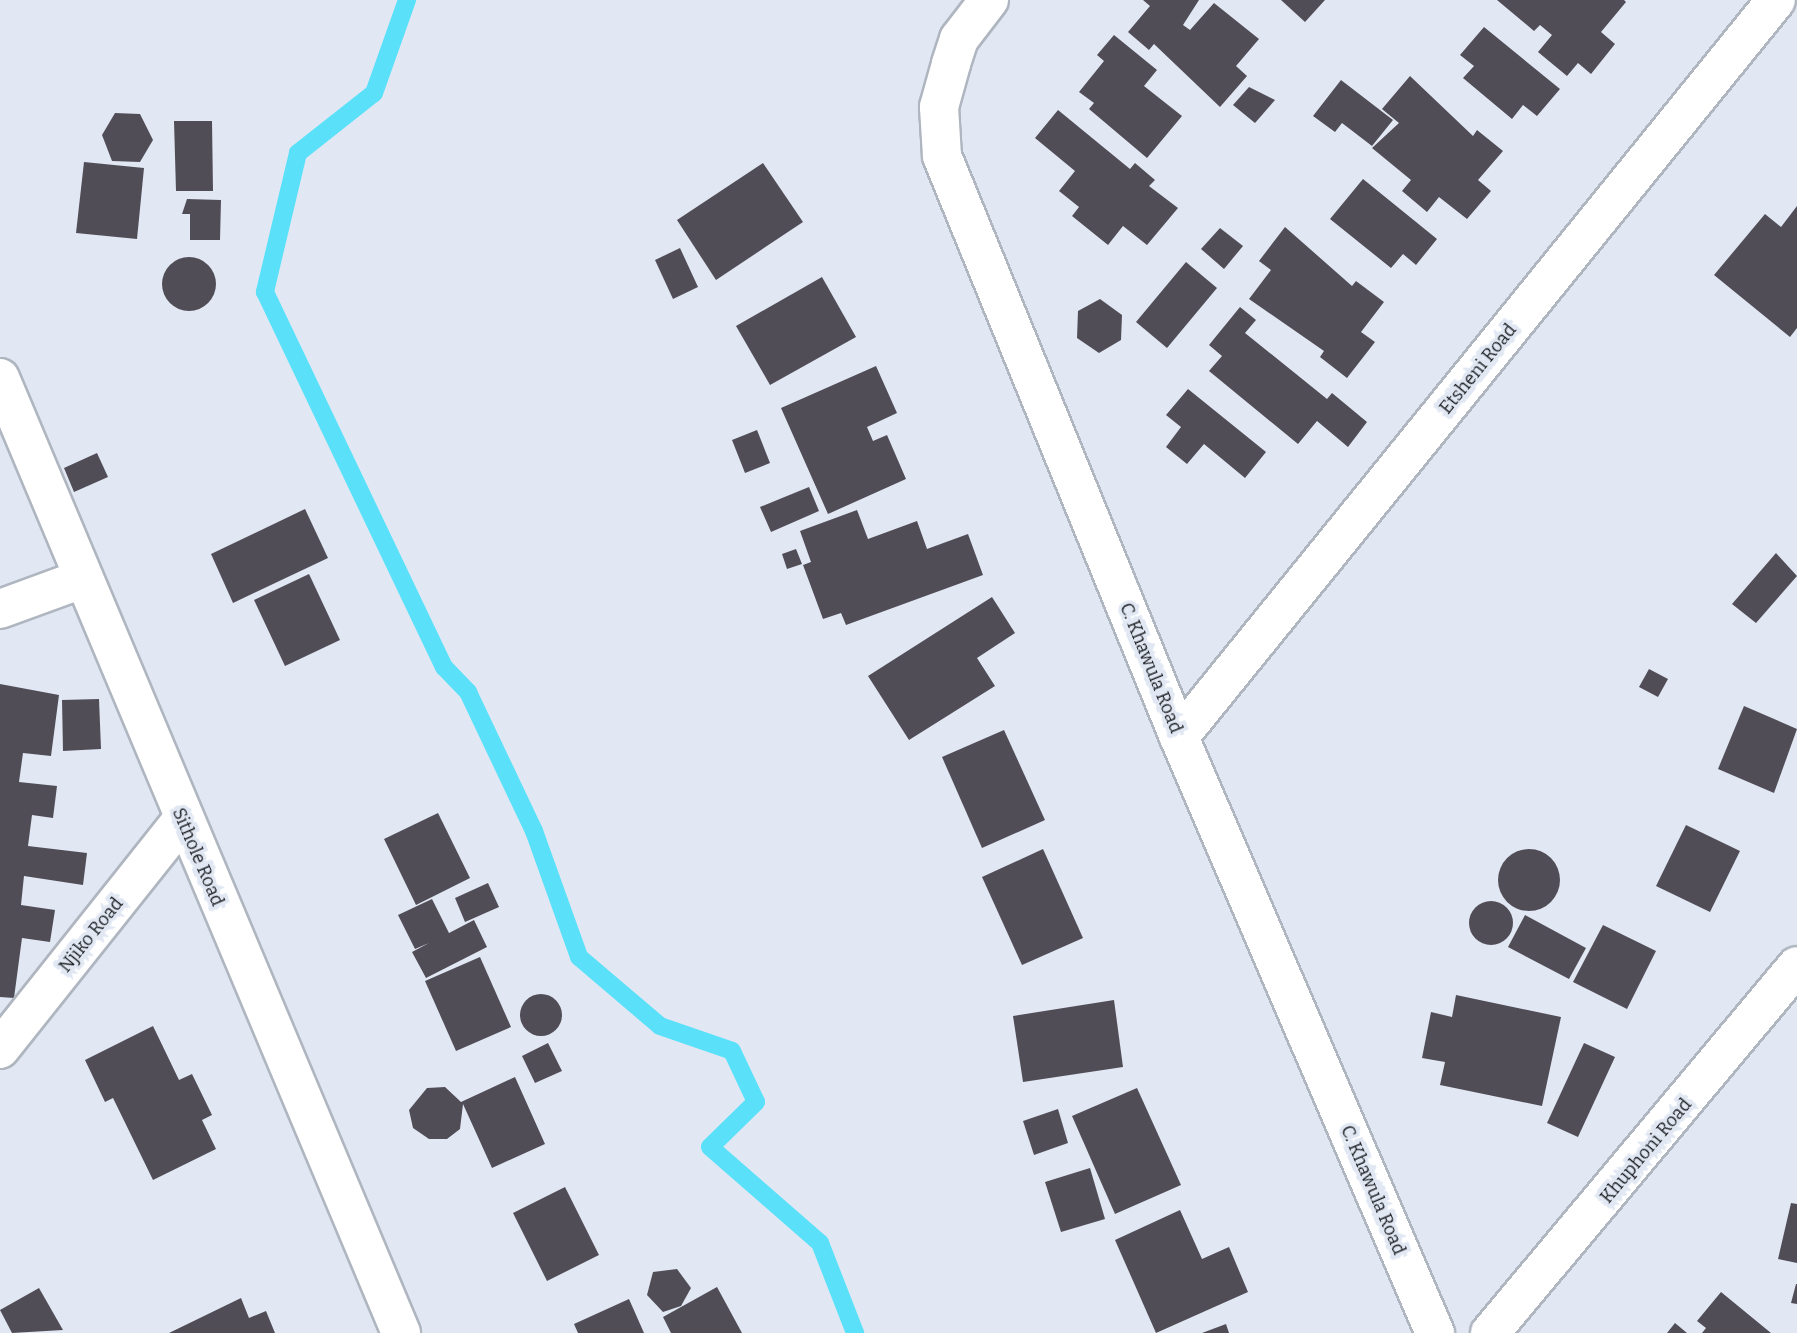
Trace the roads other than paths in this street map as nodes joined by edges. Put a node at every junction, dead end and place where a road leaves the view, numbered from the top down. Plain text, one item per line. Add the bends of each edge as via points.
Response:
1 (989, 0) edge
2 (1776, 0) edge
3 (0, 378) edge
4 (82, 579) junction
5 (0, 609) edge
6 (1179, 737) junction
7 (182, 820) junction
8 (1797, 966) edge
9 (0, 1049) edge
10 (401, 1333) edge
11 (1435, 1333) edge
12 (1490, 1333) edge

1 - 6 street, C. Khawula Road via 959,39 951,64 939,107 942,156
2 - 6 street, Etsheni Road
3 - 4 street, Sithole Road
4 - 5 street
4 - 7 street, Sithole Road
6 - 11 street, C. Khawula Road
7 - 9 street, Njiko Road
7 - 10 street, Sithole Road
8 - 12 street, Khuphoni Road

